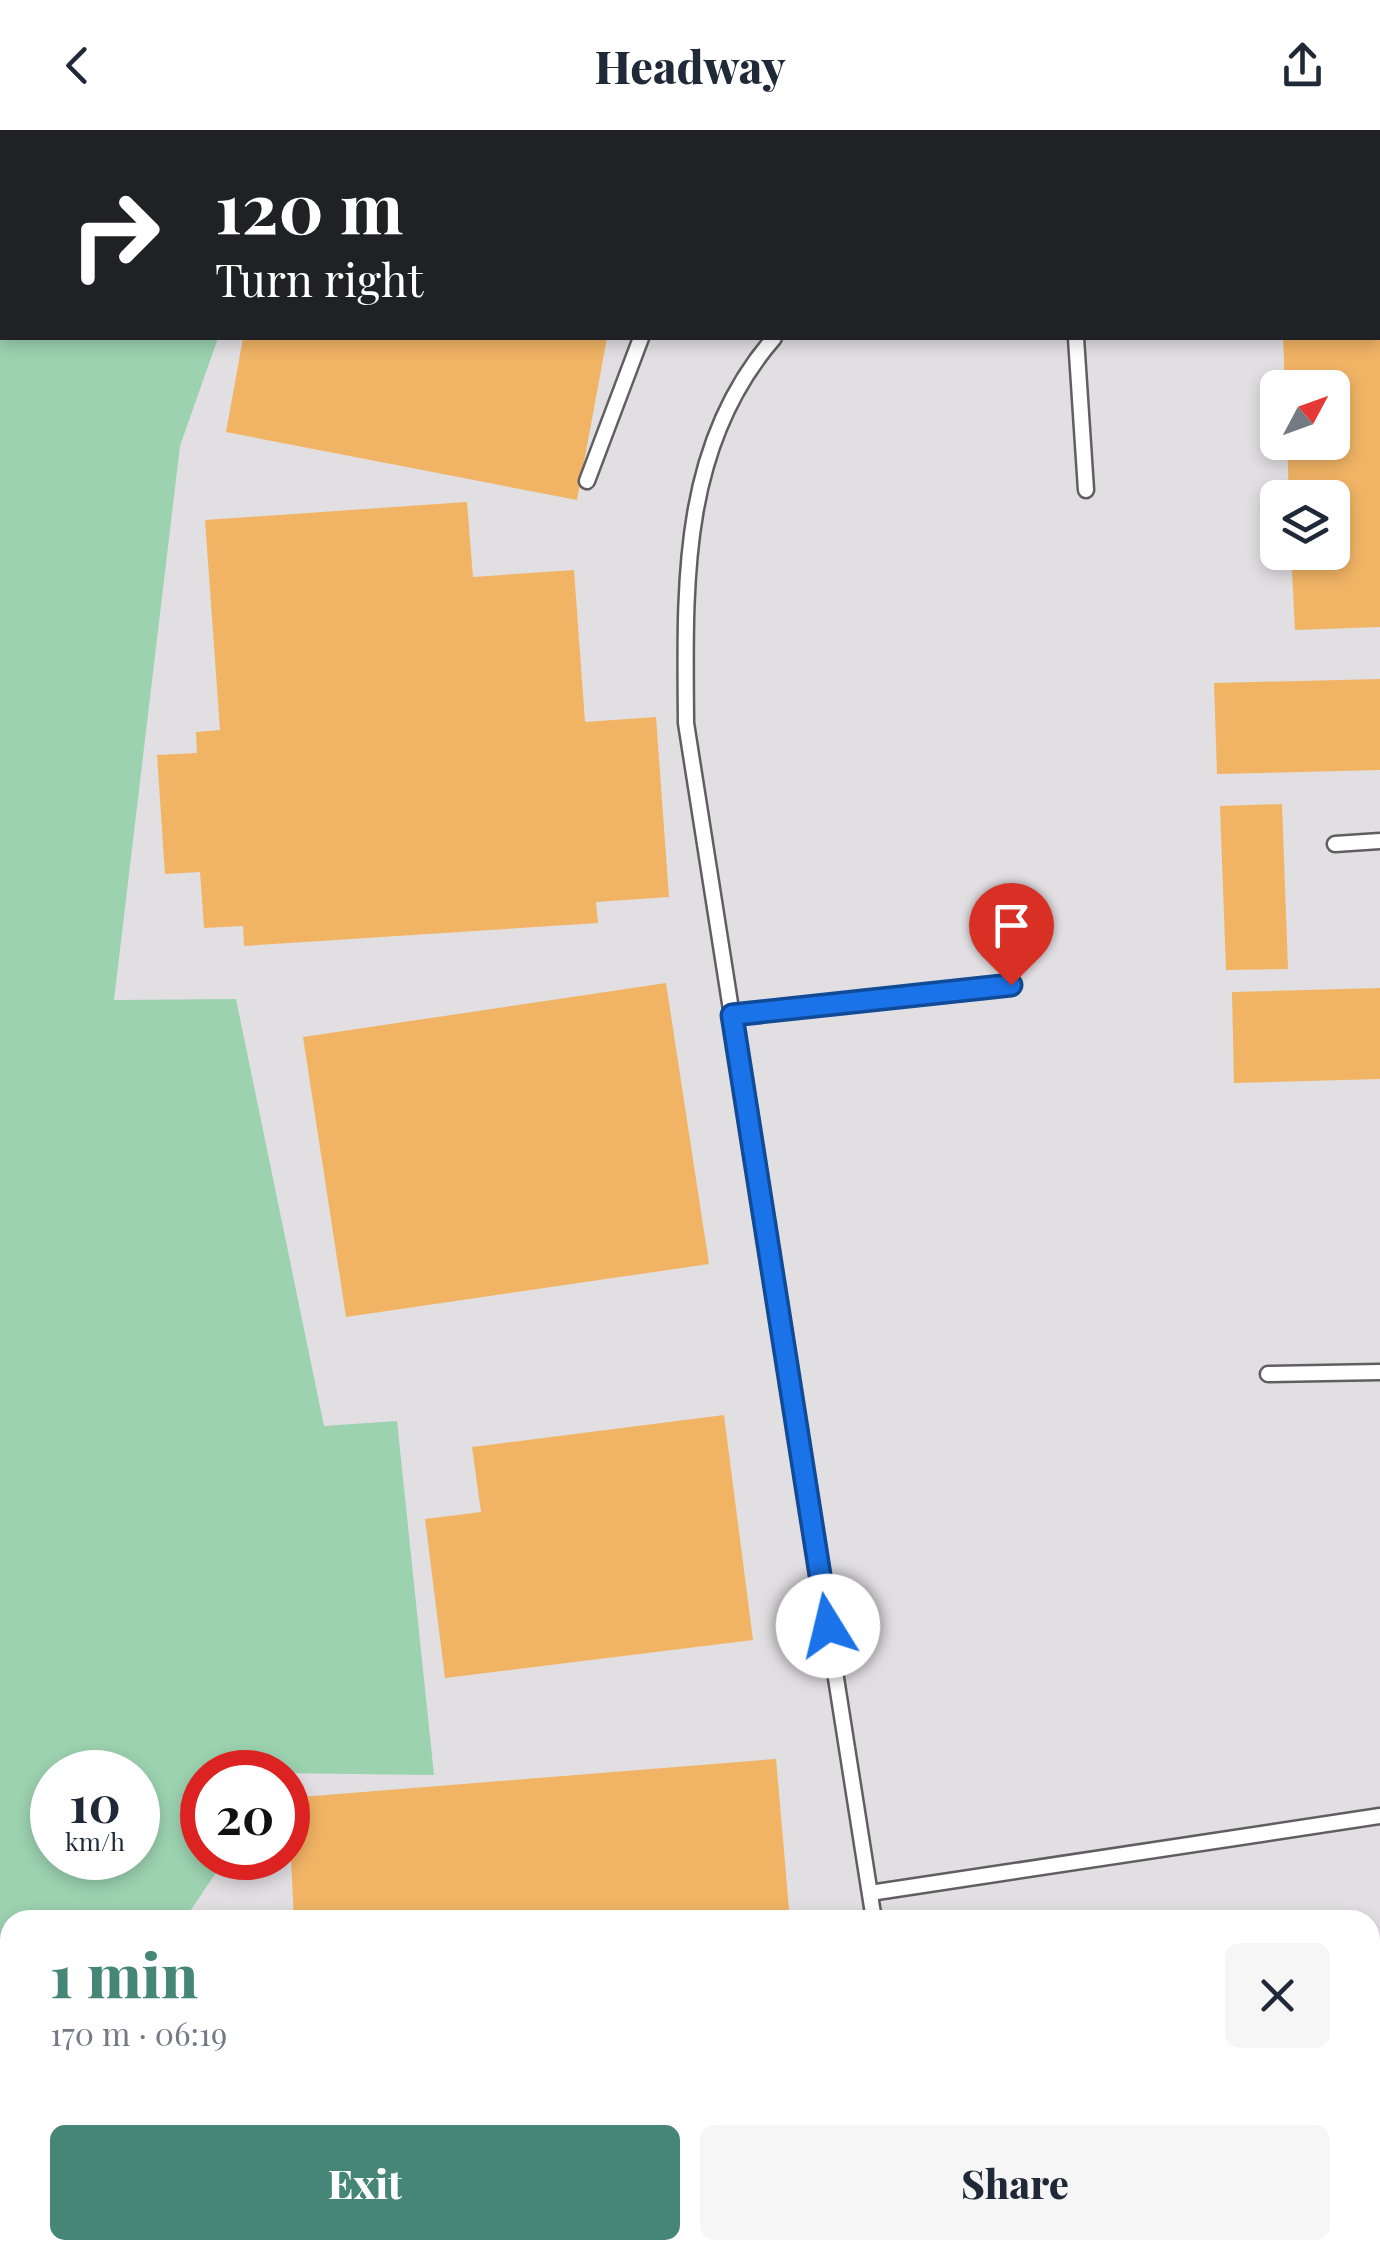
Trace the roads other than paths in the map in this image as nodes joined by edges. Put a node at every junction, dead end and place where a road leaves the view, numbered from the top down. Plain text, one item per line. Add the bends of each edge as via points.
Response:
1 (639, 340) edge
2 (772, 340) edge
3 (1076, 340) edge
4 (587, 481) dead end
5 (1086, 490) dead end
6 (1380, 841) edge
7 (1335, 844) dead end
8 (1011, 985) dead end
9 (732, 1015) junction
10 (1380, 1372) edge
11 (1268, 1374) dead end
12 (1380, 1816) edge
13 (870, 1893) junction
14 (873, 1910) edge

1 - 4 lane
2 - 9 lane via 720,420 696,492 685,582 686,723
3 - 5 lane
6 - 7 lane
8 - 9 lane
9 - 13 lane
10 - 11 lane
12 - 13 lane
13 - 14 lane

